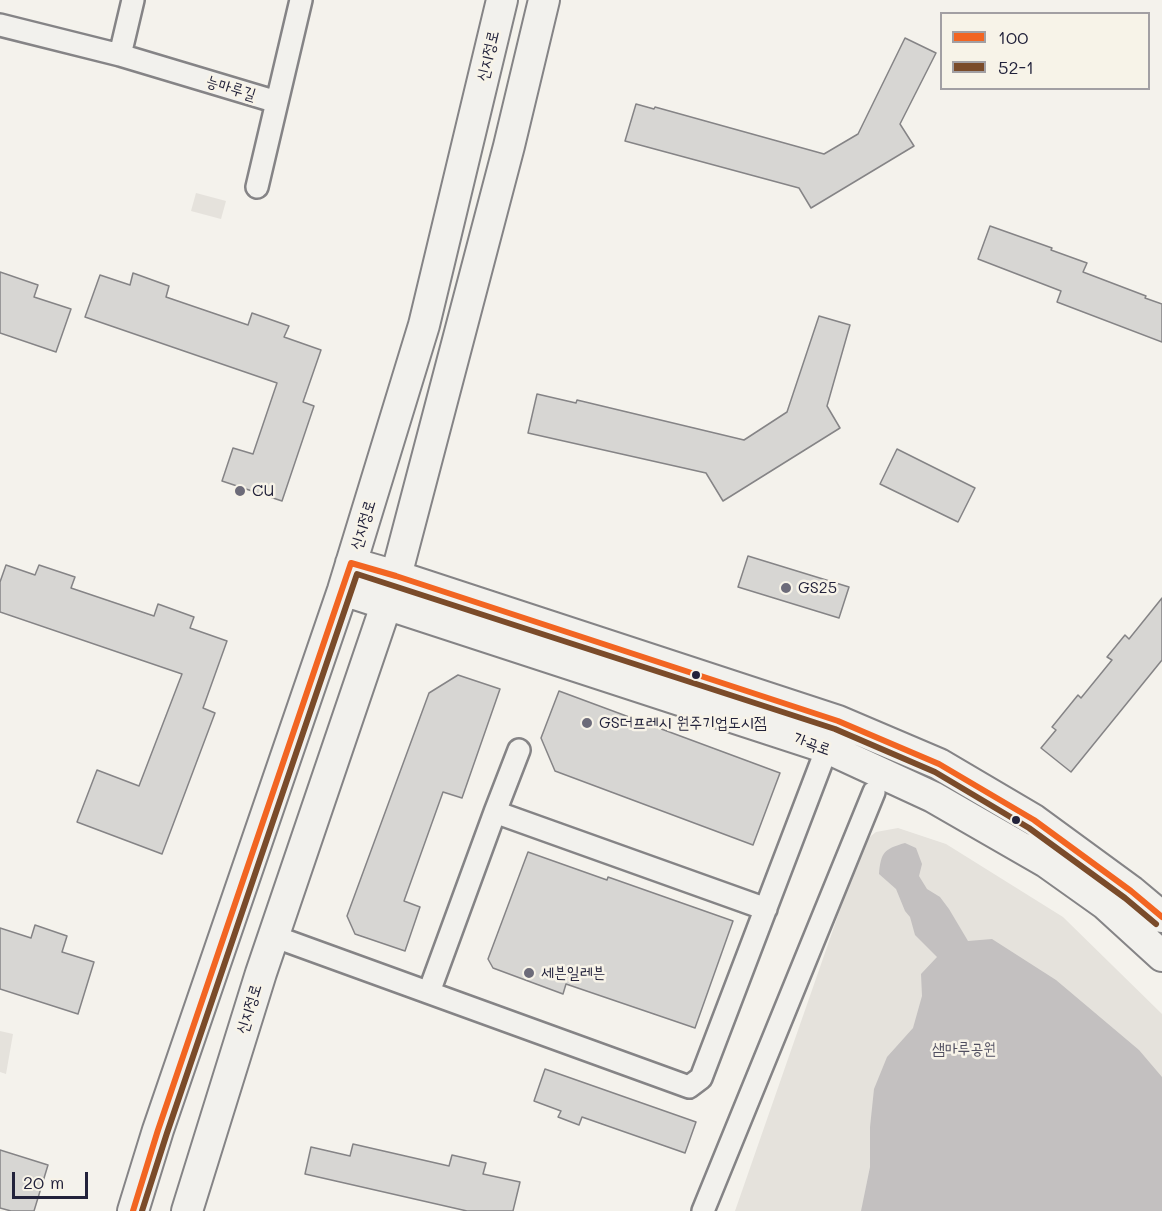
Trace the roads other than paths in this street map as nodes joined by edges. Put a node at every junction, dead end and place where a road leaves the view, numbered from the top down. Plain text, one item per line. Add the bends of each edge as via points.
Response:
1 (133, 0) edge
2 (301, 0) edge
3 (502, 0) edge
4 (544, 0) edge
5 (0, 25) edge
6 (120, 55) junction
7 (277, 102) junction
8 (257, 187) dead end
9 (396, 576) junction
10 (347, 577) junction
11 (386, 605) junction
12 (838, 721) junction
13 (826, 748) junction
14 (519, 750) dead end
15 (874, 792) dead end
16 (495, 812) junction
17 (766, 909) junction
18 (1162, 917) edge
19 (273, 936) junction
20 (1162, 956) edge
21 (429, 992) junction
22 (133, 1211) edge
23 (187, 1211) edge
24 (703, 1211) edge

1 - 6 street
2 - 7 street, 능마루길
3 - 10 street, 신지정로 via 424,325
4 - 9 street
5 - 6 street, 능마루길
6 - 7 street, 능마루길
7 - 8 street
9 - 10 street, 가곡로
9 - 11 street, 신지정로
9 - 12 street, 가곡로
10 - 11 street, 가곡로
10 - 22 street, 신지정로
11 - 13 street, 가곡로
11 - 19 street, 신지정로
12 - 13 street
12 - 18 street, 가곡로 via 939,764 1034,820
13 - 17 street
13 - 20 street, 가곡로 via 933,797 1046,862 1105,904
14 - 16 street
15 - 24 street
16 - 17 street
16 - 21 street
17 - 21 street via 701,1078 689,1087
19 - 21 street
19 - 23 street, 신지정로

